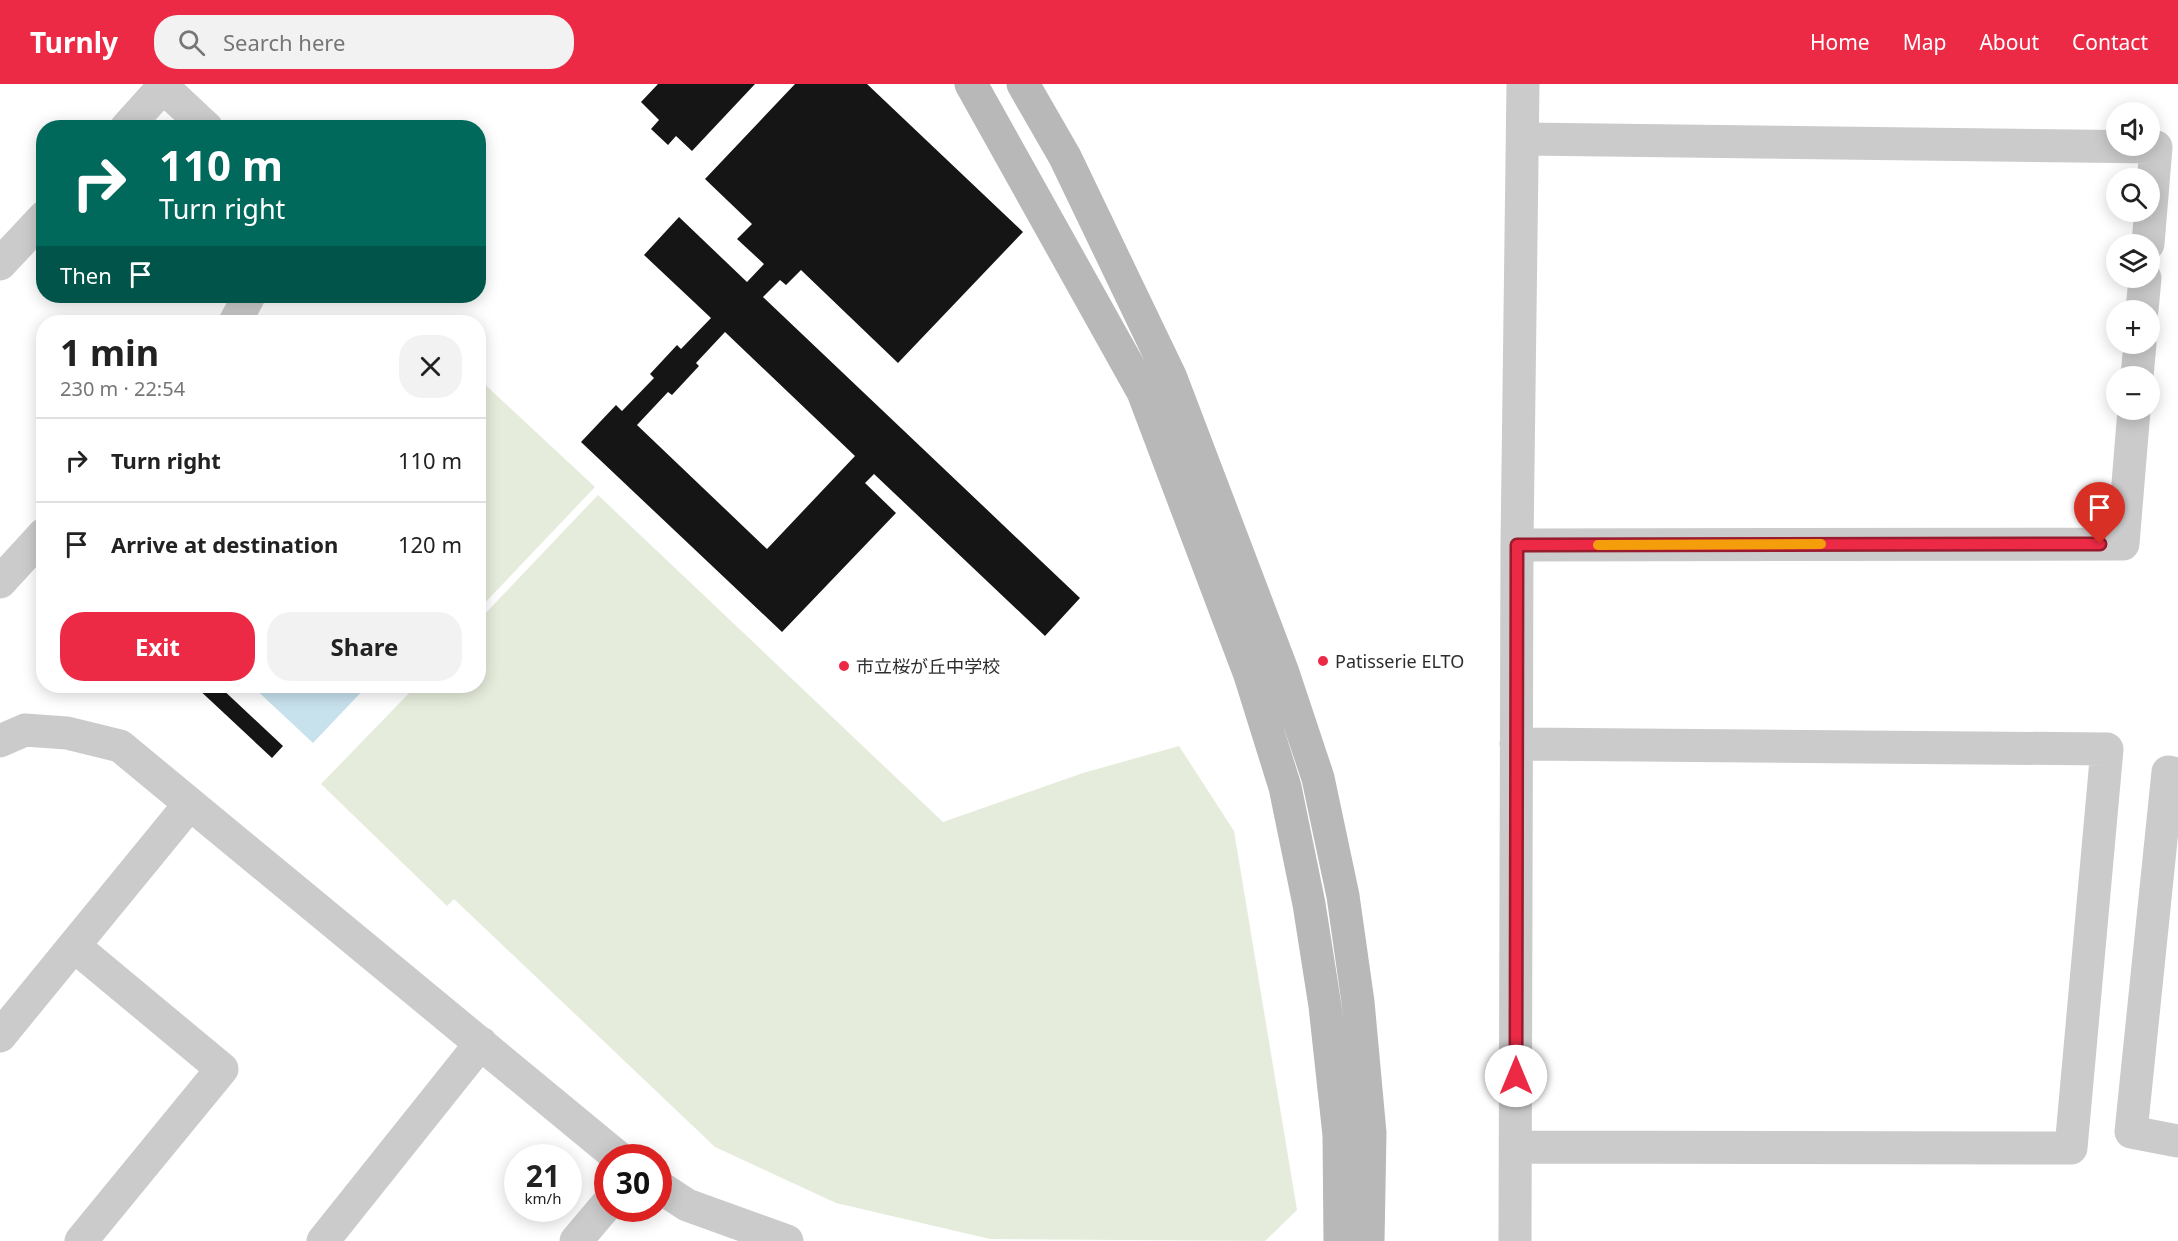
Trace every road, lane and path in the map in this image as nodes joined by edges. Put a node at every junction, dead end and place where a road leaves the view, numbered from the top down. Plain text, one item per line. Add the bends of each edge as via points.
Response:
1 (971, 84) edge
2 (1023, 84) edge
3 (1523, 84) edge
4 (162, 86) edge
5 (133, 120) edge
6 (198, 120) edge
7 (1523, 139) junction
8 (36, 226) edge
9 (2149, 234) edge
10 (0, 264) edge
11 (2133, 420) edge
12 (36, 543) edge
13 (1517, 545) junction
14 (0, 582) edge
15 (0, 741) edge
16 (1516, 744) junction
17 (2178, 774) edge
18 (189, 805) junction
19 (74, 946) junction
20 (0, 1036) edge
21 (481, 1043) junction
22 (2178, 1141) edge
23 (602, 1144) edge
24 (1516, 1147) junction
25 (672, 1195) edge
26 (594, 1220) edge
27 (81, 1241) edge
28 (323, 1241) edge
29 (576, 1241) edge
30 (787, 1241) edge
31 (1340, 1241) edge
32 (1368, 1241) edge
33 (1515, 1241) edge

1 - 31 street via 1143,392 1254,687 1285,787 1313,926 1339,1135
2 - 32 street via 1065,158 1171,378 1282,670 1318,778 1343,896 1358,1002 1370,1133
3 - 7 street
4 - 5 street
4 - 6 street
7 - 9 street via 2156,147
7 - 13 street
8 - 10 street
11 - 13 street via 2123,544
12 - 14 street
13 - 16 street
15 - 18 street via 25,730 67,733 120,746
16 - 24 street
16 - 24 street via 2107,749 2071,1148
17 - 22 street via 2168,772 2131,1132
18 - 19 street
18 - 21 street
19 - 20 street
19 - 27 street via 222,1070
21 - 23 street
21 - 28 street
24 - 33 street
25 - 30 street via 687,1205
26 - 29 street

